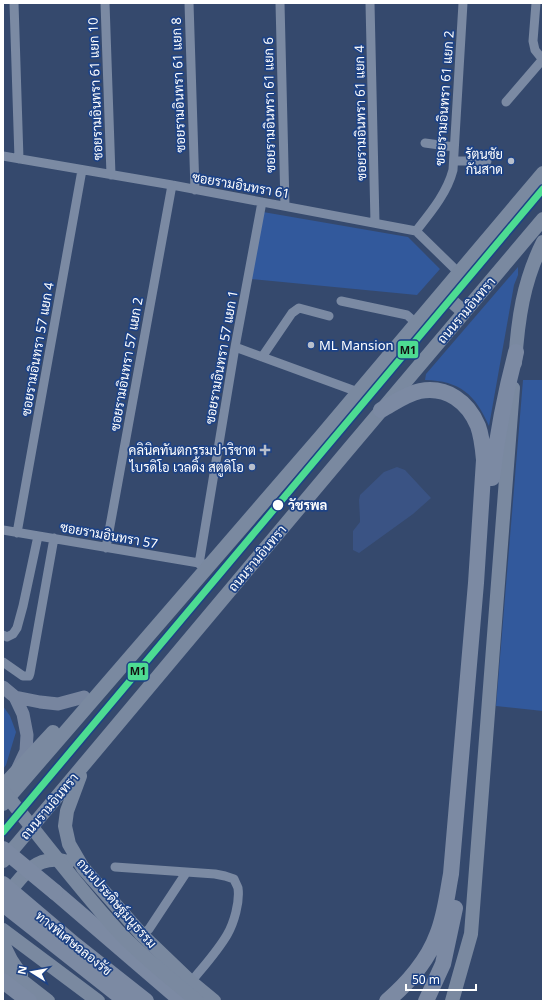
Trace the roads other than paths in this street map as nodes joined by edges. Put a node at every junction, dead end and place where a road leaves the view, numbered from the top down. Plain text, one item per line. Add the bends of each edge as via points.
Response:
1 (14, 3) edge
2 (106, 3) edge
3 (189, 3) edge
4 (280, 3) edge
5 (370, 3) edge
6 (462, 3) edge
7 (536, 3) edge
8 (543, 59) edge
9 (506, 102) dead end
10 (425, 143) dead end
11 (454, 147) junction
12 (3, 156) edge
13 (19, 159) junction
14 (454, 161) junction
15 (487, 161) dead end
16 (82, 170) junction
17 (543, 173) edge
18 (111, 175) junction
19 (172, 185) junction
20 (195, 190) junction
21 (262, 202) junction
22 (285, 206) junction
23 (543, 219) edge
24 (375, 223) junction
25 (416, 231) junction
26 (543, 242) edge
27 (459, 273) junction
28 (442, 293) junction
29 (341, 301) dead end
30 (464, 312) junction
31 (329, 316) dead end
32 (416, 323) junction
33 (235, 347) junction
34 (516, 352) joint
35 (262, 357) junction
36 (358, 392) junction
37 (381, 410) junction
38 (3, 530) edge
39 (17, 532) junction
40 (38, 536) junction
41 (54, 538) junction
42 (106, 548) junction
43 (205, 564) junction
44 (161, 620) junction
45 (489, 624) junction
46 (3, 635) edge
47 (3, 662) edge
48 (3, 687) edge
49 (15, 697) junction
50 (84, 697) junction
51 (86, 763) junction
52 (17, 772) junction
53 (3, 786) edge
54 (3, 791) edge
55 (3, 804) edge
56 (3, 848) edge
57 (3, 861) edge
58 (83, 868) junction
59 (114, 868) dead end
60 (186, 873) junction
61 (3, 884) edge
62 (3, 905) edge
63 (3, 930) edge
64 (142, 935) junction
65 (3, 944) edge
66 (3, 966) edge
67 (3, 981) edge
68 (191, 982) junction
69 (27, 983) junction
70 (29, 1001) edge
71 (48, 1001) edge
72 (98, 1001) edge
73 (126, 1001) edge
74 (146, 1001) edge
75 (182, 1001) edge
76 (197, 1001) edge
77 (214, 1001) edge
78 (387, 1001) edge
79 (426, 1001) edge
80 (452, 1001) edge

1 - 13 street
2 - 18 street, ซอยรามอินทรา 61 แยก 10
3 - 20 street, ซอยรามอินทรา 61 แยก 8
4 - 22 street, ซอยรามอินทรา 61 แยก 6
5 - 24 street, ซอยรามอินทรา 61 แยก 4
6 - 11 street, ซอยรามอินทรา 61 แยก 2
7 - 8 street via 533,41 535,50
8 - 9 street
10 - 11 street
11 - 14 street, ซอยรามอินทรา 61 แยก 2
12 - 13 street, ซอยรามอินทรา 61
13 - 16 street, ซอยรามอินทรา 61
14 - 15 street
14 - 25 street, ซอยรามอินทรา 61 แยก 2 via 450,182
16 - 18 street, ซอยรามอินทรา 61
16 - 39 street, ซอยรามอินทรา 57 แยก 4
17 - 27 main road
18 - 19 street, ซอยรามอินทรา 61
19 - 20 street, ซอยรามอินทรา 61
19 - 42 street, ซอยรามอินทรา 57 แยก 2
20 - 21 street, ซอยรามอินทรา 61
21 - 22 street, ซอยรามอินทรา 61
21 - 33 street, ซอยรามอินทรา 57 แยก 1
22 - 24 street, ซอยรามอินทรา 61
23 - 30 main road, ถนนรามอินทรา
24 - 25 street, ซอยรามอินทรา 61
25 - 27 street
26 - 34 main road via 529,273
27 - 28 main road
28 - 30 main road
28 - 32 main road
29 - 32 street via 407,315
30 - 37 main road, ถนนรามอินทรา
31 - 35 street via 299,308 292,313
32 - 36 main road
33 - 35 street
33 - 43 street, ซอยรามอินทรา 57 แยก 1
34 - 45 highway via 507,387 492,482
35 - 36 street
36 - 43 main road
37 - 51 main road, ถนนรามอินทรา
37 - 78 highway via 410,394 421,391 431,390 455,396 464,404 479,427 484,460 451,874 445,908 437,936 419,969
38 - 39 street, ซอยรามอินทรา 57
39 - 40 street, ซอยรามอินทรา 57
40 - 41 street, ซอยรามอินทรา 57
40 - 46 street via 17,628 7,637
41 - 42 street, ซอยรามอินทรา 57
41 - 47 street via 30,673 23,676
42 - 43 street, ซอยรามอินทรา 57
43 - 44 main road
44 - 50 main road via 117,661
44 - 55 main road
45 - 79 highway via 454,913 443,964
45 - 80 main road via 479,841 471,934
48 - 49 main road
49 - 50 main road via 58,704
49 - 52 main road via 23,714 27,735 26,751
50 - 52 main road
51 - 57 main road, ถนนรามอินทรา
51 - 58 main road, ถนนประดิษฐ์มนูธรรม via 67,811 66,826 69,844
52 - 53 main road
54 - 76 main road, bridge via 118,931
56 - 75 highway, bridge
58 - 62 main road via 58,859 42,861 28,870 4,899
58 - 64 main road, ถนนประดิษฐ์มนูธรรม
59 - 60 street
60 - 64 street via 149,929
60 - 68 street via 225,876 234,879 238,887 237,905 227,935
61 - 74 highway, ทางพิเศษฉลองรัช, bridge
62 - 73 highway, ทางพิเศษฉลองรัช, bridge
63 - 72 main road
64 - 68 main road, ถนนประดิษฐ์มนูธรรม
65 - 69 main road
66 - 69 main road
67 - 70 highway
68 - 77 main road, ถนนประดิษฐ์มนูธรรม
69 - 71 main road

